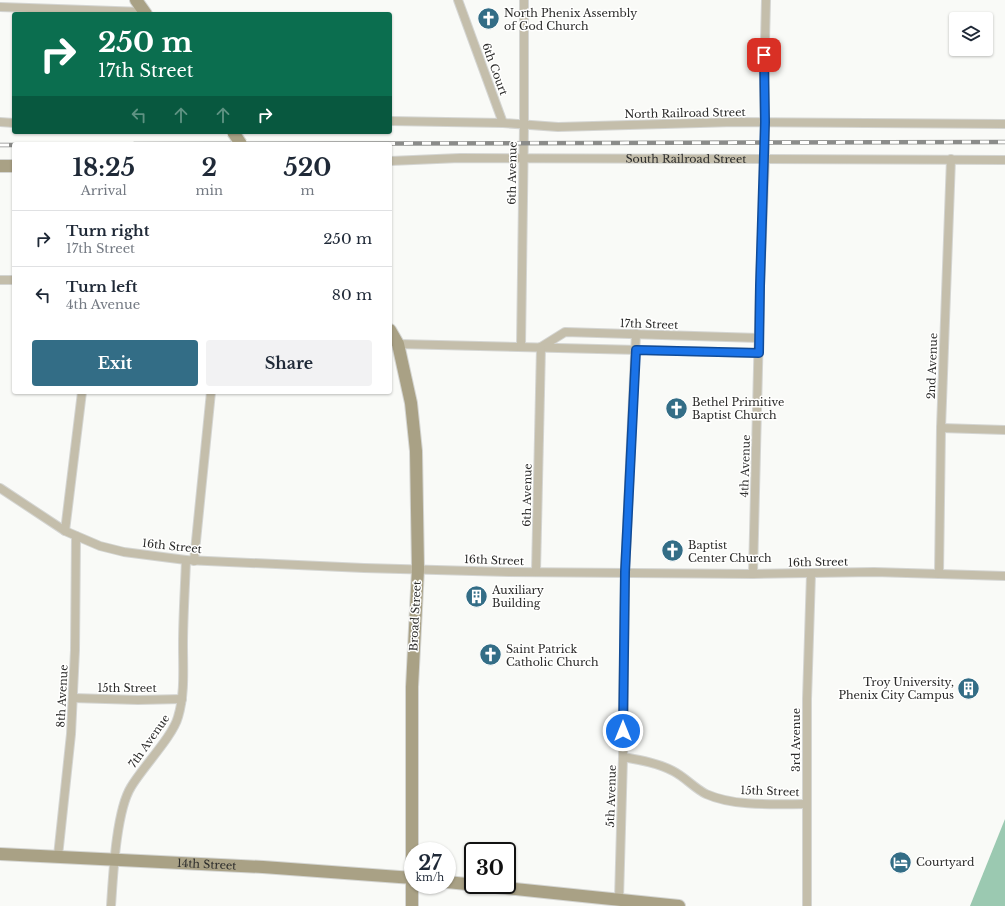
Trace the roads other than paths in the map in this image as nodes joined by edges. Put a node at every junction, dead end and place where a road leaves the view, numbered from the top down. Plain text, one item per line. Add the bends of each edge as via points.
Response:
1 (136, 0) edge
2 (458, 0) edge
3 (524, 0) edge
4 (766, 0) edge
5 (0, 7) edge
6 (121, 12) edge
7 (144, 12) edge
8 (392, 121) edge
9 (0, 122) edge
10 (765, 122) junction
11 (12, 123) edge
12 (503, 123) junction
13 (1005, 124) edge
14 (524, 125) junction
15 (765, 158) junction
16 (523, 159) junction
17 (951, 159) junction
18 (1005, 160) edge
19 (392, 161) edge
20 (0, 166) edge
21 (12, 166) edge
22 (0, 280) edge
23 (12, 280) edge
24 (392, 334) edge
25 (636, 334) junction
26 (760, 338) junction
27 (398, 344) junction
28 (521, 347) junction
29 (541, 347) junction
30 (636, 350) junction
31 (759, 353) junction
32 (82, 394) edge
33 (211, 394) edge
34 (941, 428) junction
35 (1005, 430) edge
36 (0, 488) edge
37 (65, 531) junction
38 (76, 536) junction
39 (190, 560) junction
40 (418, 569) junction
41 (536, 572) junction
42 (625, 572) junction
43 (753, 574) junction
44 (811, 574) junction
45 (939, 574) junction
46 (1005, 576) edge
47 (73, 698) junction
48 (182, 699) junction
49 (623, 757) junction
50 (807, 804) junction
51 (412, 842) edge
52 (0, 854) edge
53 (58, 856) junction
54 (114, 859) junction
55 (404, 877) edge
56 (456, 883) edge
57 (412, 894) edge
58 (619, 899) junction
59 (111, 906) edge
60 (412, 906) edge
61 (679, 906) edge
62 (807, 906) edge

1 - 7 street
2 - 12 street, 6th Court
3 - 14 street, 6th Avenue
4 - 10 street, 4th Avenue
5 - 6 street
8 - 12 street, North Railroad Street
9 - 11 street
10 - 13 street, North Railroad Street
10 - 14 street, North Railroad Street via 558,127
10 - 15 street, 4th Avenue
12 - 14 street, North Railroad Street
14 - 16 street, 6th Avenue
15 - 16 street, South Railroad Street
15 - 17 street, South Railroad Street
15 - 26 street, 4th Avenue
16 - 19 street, South Railroad Street
16 - 28 street, 6th Avenue
17 - 18 street, South Railroad Street
17 - 34 street, 2nd Avenue
20 - 21 street
22 - 23 street
24 - 27 street, Broad Street
25 - 26 street, 17th Street
25 - 29 street, 17th Street via 565,332
25 - 30 street, 5th Avenue
26 - 31 street, 4th Avenue
27 - 28 street
27 - 40 street, Broad Street via 414,427
28 - 29 street
29 - 30 street
29 - 41 street, 6th Avenue
30 - 31 street
30 - 42 street, 5th Avenue
31 - 43 street, 4th Avenue
32 - 37 street
33 - 39 street, 7th Avenue
34 - 35 street
34 - 45 street, 2nd Avenue
36 - 37 street, 16th Street
37 - 38 street, 16th Street
38 - 39 street, 16th Street via 124,552
38 - 47 street, 8th Avenue
39 - 40 street, 16th Street
39 - 48 street, 7th Avenue
40 - 41 street, 16th Street
40 - 51 street, Broad Street via 412,687
41 - 42 street, 16th Street
42 - 43 street, 16th Street
42 - 49 street, 5th Avenue
43 - 44 street, 16th Street
44 - 45 street, 16th Street
44 - 50 street, 3rd Avenue
45 - 46 street, 16th Street
47 - 48 street, 15th Street
47 - 53 street, 8th Avenue
48 - 54 street, 7th Avenue via 178,719 172,730 129,789
49 - 50 street, 15th Street via 657,764 674,771 706,794 752,804
49 - 58 street, 5th Avenue
50 - 62 street, 3rd Avenue
52 - 53 street, 14th Street
53 - 54 street, 14th Street
54 - 55 street, 14th Street
54 - 59 street, 7th Avenue
56 - 58 street
57 - 60 street, Broad Street
58 - 61 street

